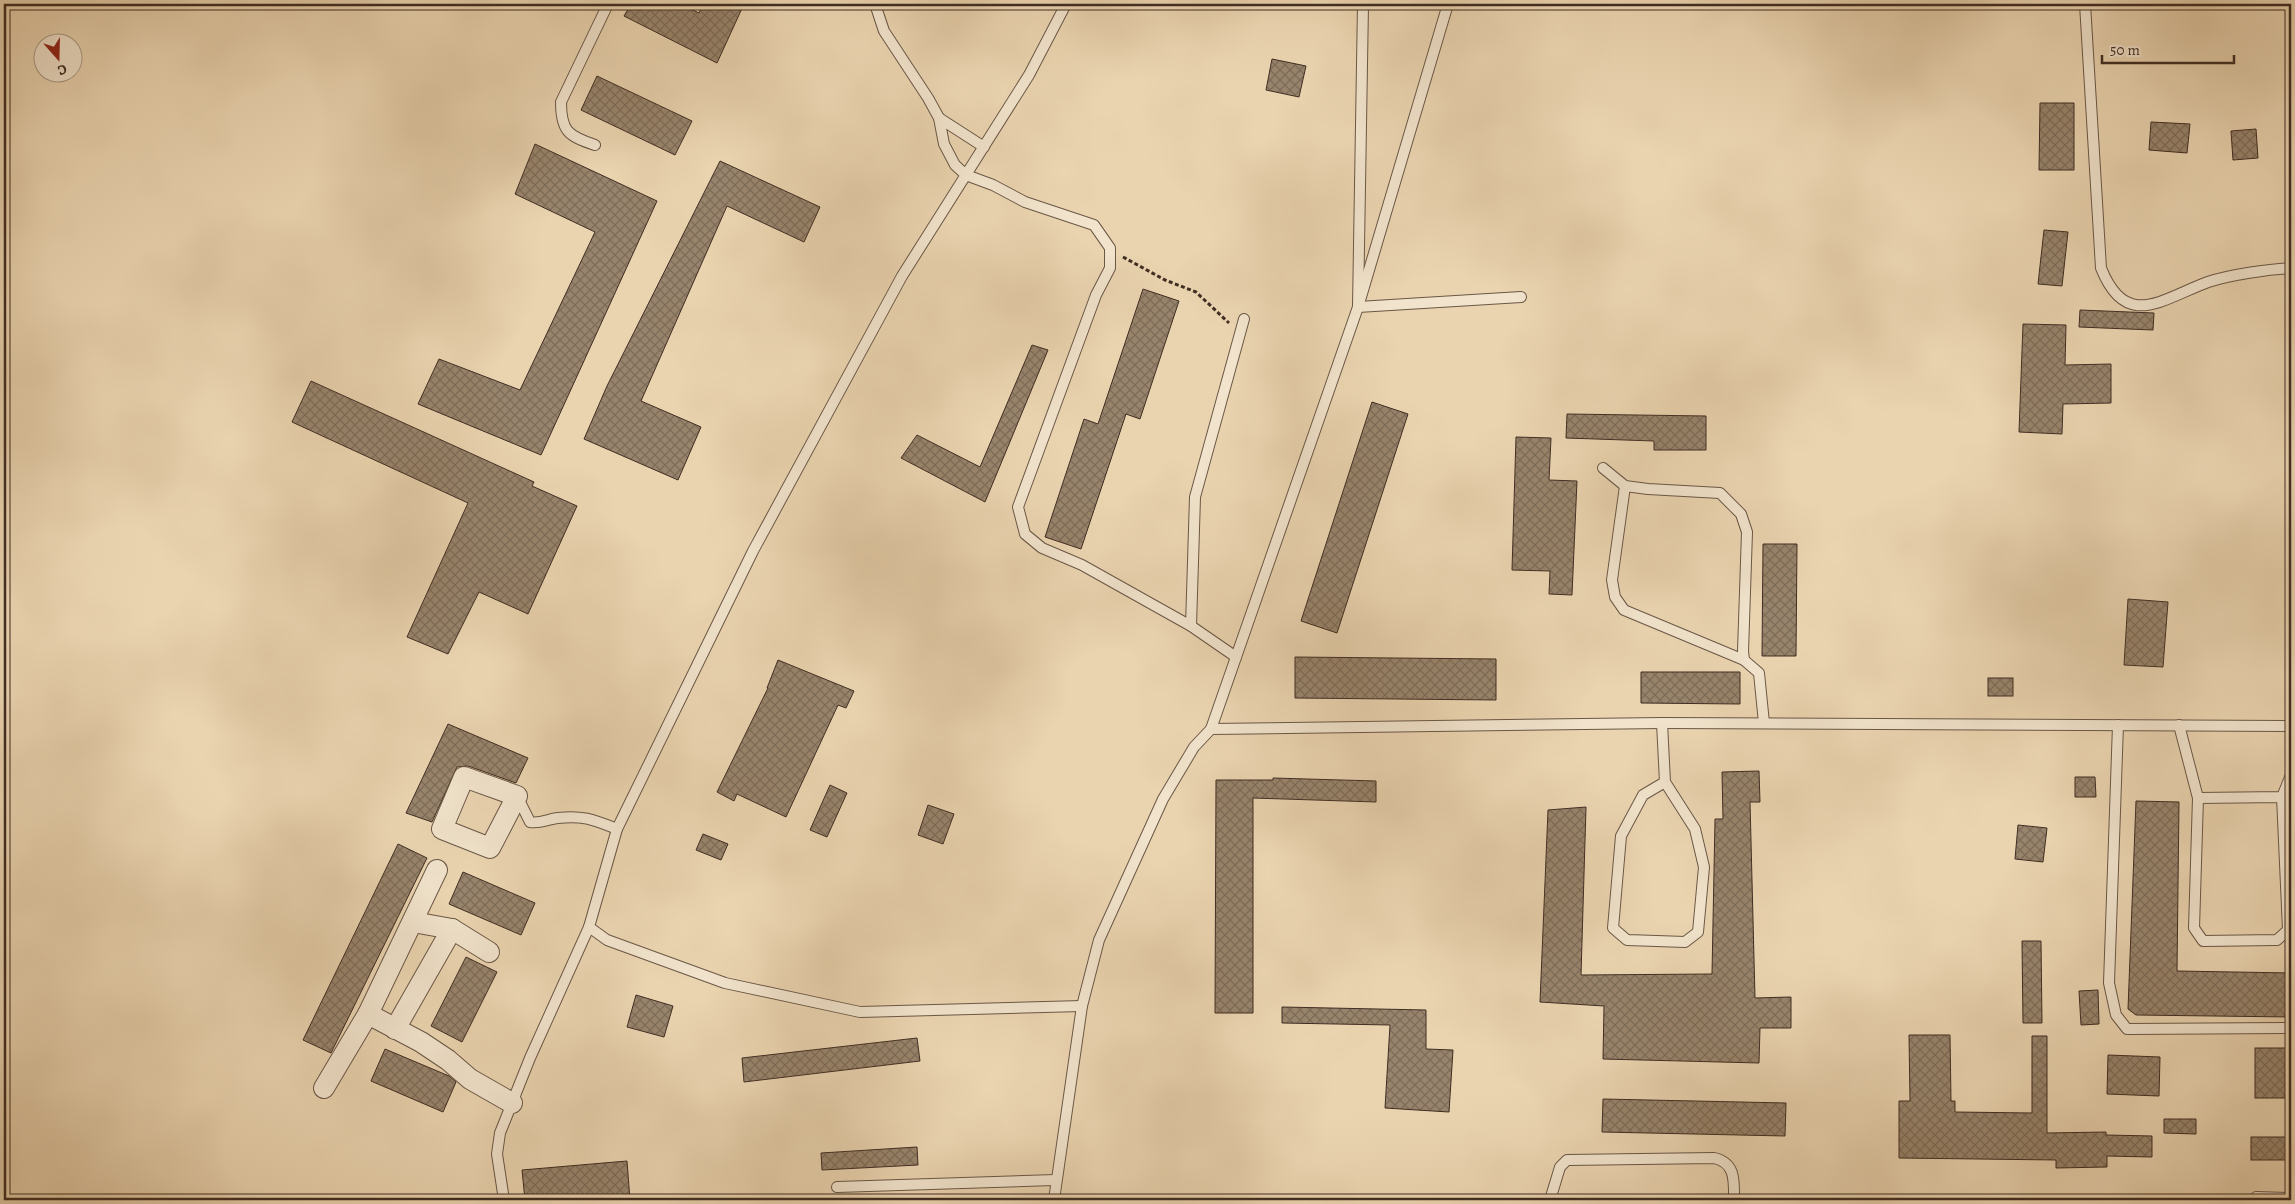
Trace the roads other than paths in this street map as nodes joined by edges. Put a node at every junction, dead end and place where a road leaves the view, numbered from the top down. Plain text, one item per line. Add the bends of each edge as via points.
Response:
1 (608, 4) edge
2 (878, 4) edge
3 (1066, 4) edge
4 (1363, 4) edge
5 (1448, 4) edge
6 (2085, 4) edge
7 (939, 118) junction
8 (595, 145) dead end
9 (984, 147) junction
10 (966, 175) junction
11 (2291, 268) edge
12 (1521, 298) dead end
13 (1358, 306) junction
14 (1244, 319) dead end
15 (1603, 468) dead end
16 (1625, 486) junction
17 (1191, 626) junction
18 (1236, 657) junction
19 (1744, 660) junction
20 (1662, 723) junction
21 (1764, 723) junction
22 (2118, 725) junction
23 (2179, 725) junction
24 (2291, 726) edge
25 (1211, 729) junction
26 (2291, 775) edge
27 (1665, 782) junction
28 (517, 796) dead end
29 (2282, 796) junction
30 (2198, 798) junction
31 (616, 829) junction
32 (437, 870) dead end
33 (412, 922) junction
34 (589, 927) junction
35 (452, 929) junction
36 (489, 952) dead end
37 (1082, 1006) junction
38 (368, 1014) junction
39 (2291, 1028) edge
40 (395, 1029) junction
41 (324, 1088) dead end
42 (512, 1103) junction
43 (1056, 1180) junction
44 (837, 1187) dead end
45 (2256, 1197) dead end
46 (2291, 1198) edge
47 (504, 1200) edge
48 (1054, 1200) edge
49 (1550, 1200) edge
50 (1734, 1200) edge

1 - 8 lane via 561,102 561,117 566,130 577,139
2 - 7 lane via 884,31
3 - 9 lane via 1029,74
4 - 13 lane
5 - 13 lane
6 - 11 lane via 2102,268 2109,287 2120,300 2138,306 2163,302 2209,282
7 - 9 lane
7 - 10 lane via 949,156
9 - 10 lane
10 - 17 lane via 1025,202 1094,225 1110,248 1110,268 1096,295 1018,507 1025,534 1042,548 1082,565
10 - 31 lane via 902,276 805,452
12 - 13 lane
13 - 18 lane
14 - 17 lane via 1195,497
15 - 16 lane
16 - 19 lane via 1612,580 1616,597 1624,610
16 - 19 lane via 1720,493 1741,514 1747,532
17 - 18 lane
18 - 25 lane
19 - 21 lane via 1759,673
20 - 21 lane
20 - 25 lane
20 - 27 lane
21 - 22 lane
22 - 23 lane
22 - 39 lane via 2109,983 2116,1014 2127,1029
23 - 24 lane
23 - 30 lane
25 - 37 lane via 1194,747 1163,799 1099,940
26 - 29 lane
27 - 27 lane via 1695,829 1704,867 1698,932 1685,942 1627,940 1613,928 1621,836 1643,795
28 - 31 lane via 530,822 537,824 557,818 586,817
29 - 30 lane
29 - 30 lane via 2288,930 2277,940 2203,941 2194,928
31 - 34 lane
32 - 33 street
33 - 35 street
33 - 38 street
34 - 37 lane via 608,940 725,983 860,1012
34 - 42 lane
35 - 36 street
35 - 40 street
37 - 43 lane
38 - 40 street
38 - 41 street
40 - 42 street via 421,1042 470,1079
42 - 47 lane via 500,1133 497,1154
43 - 44 lane
43 - 48 lane
45 - 46 lane
49 - 50 lane via 1560,1167 1567,1160 1714,1158 1730,1165

